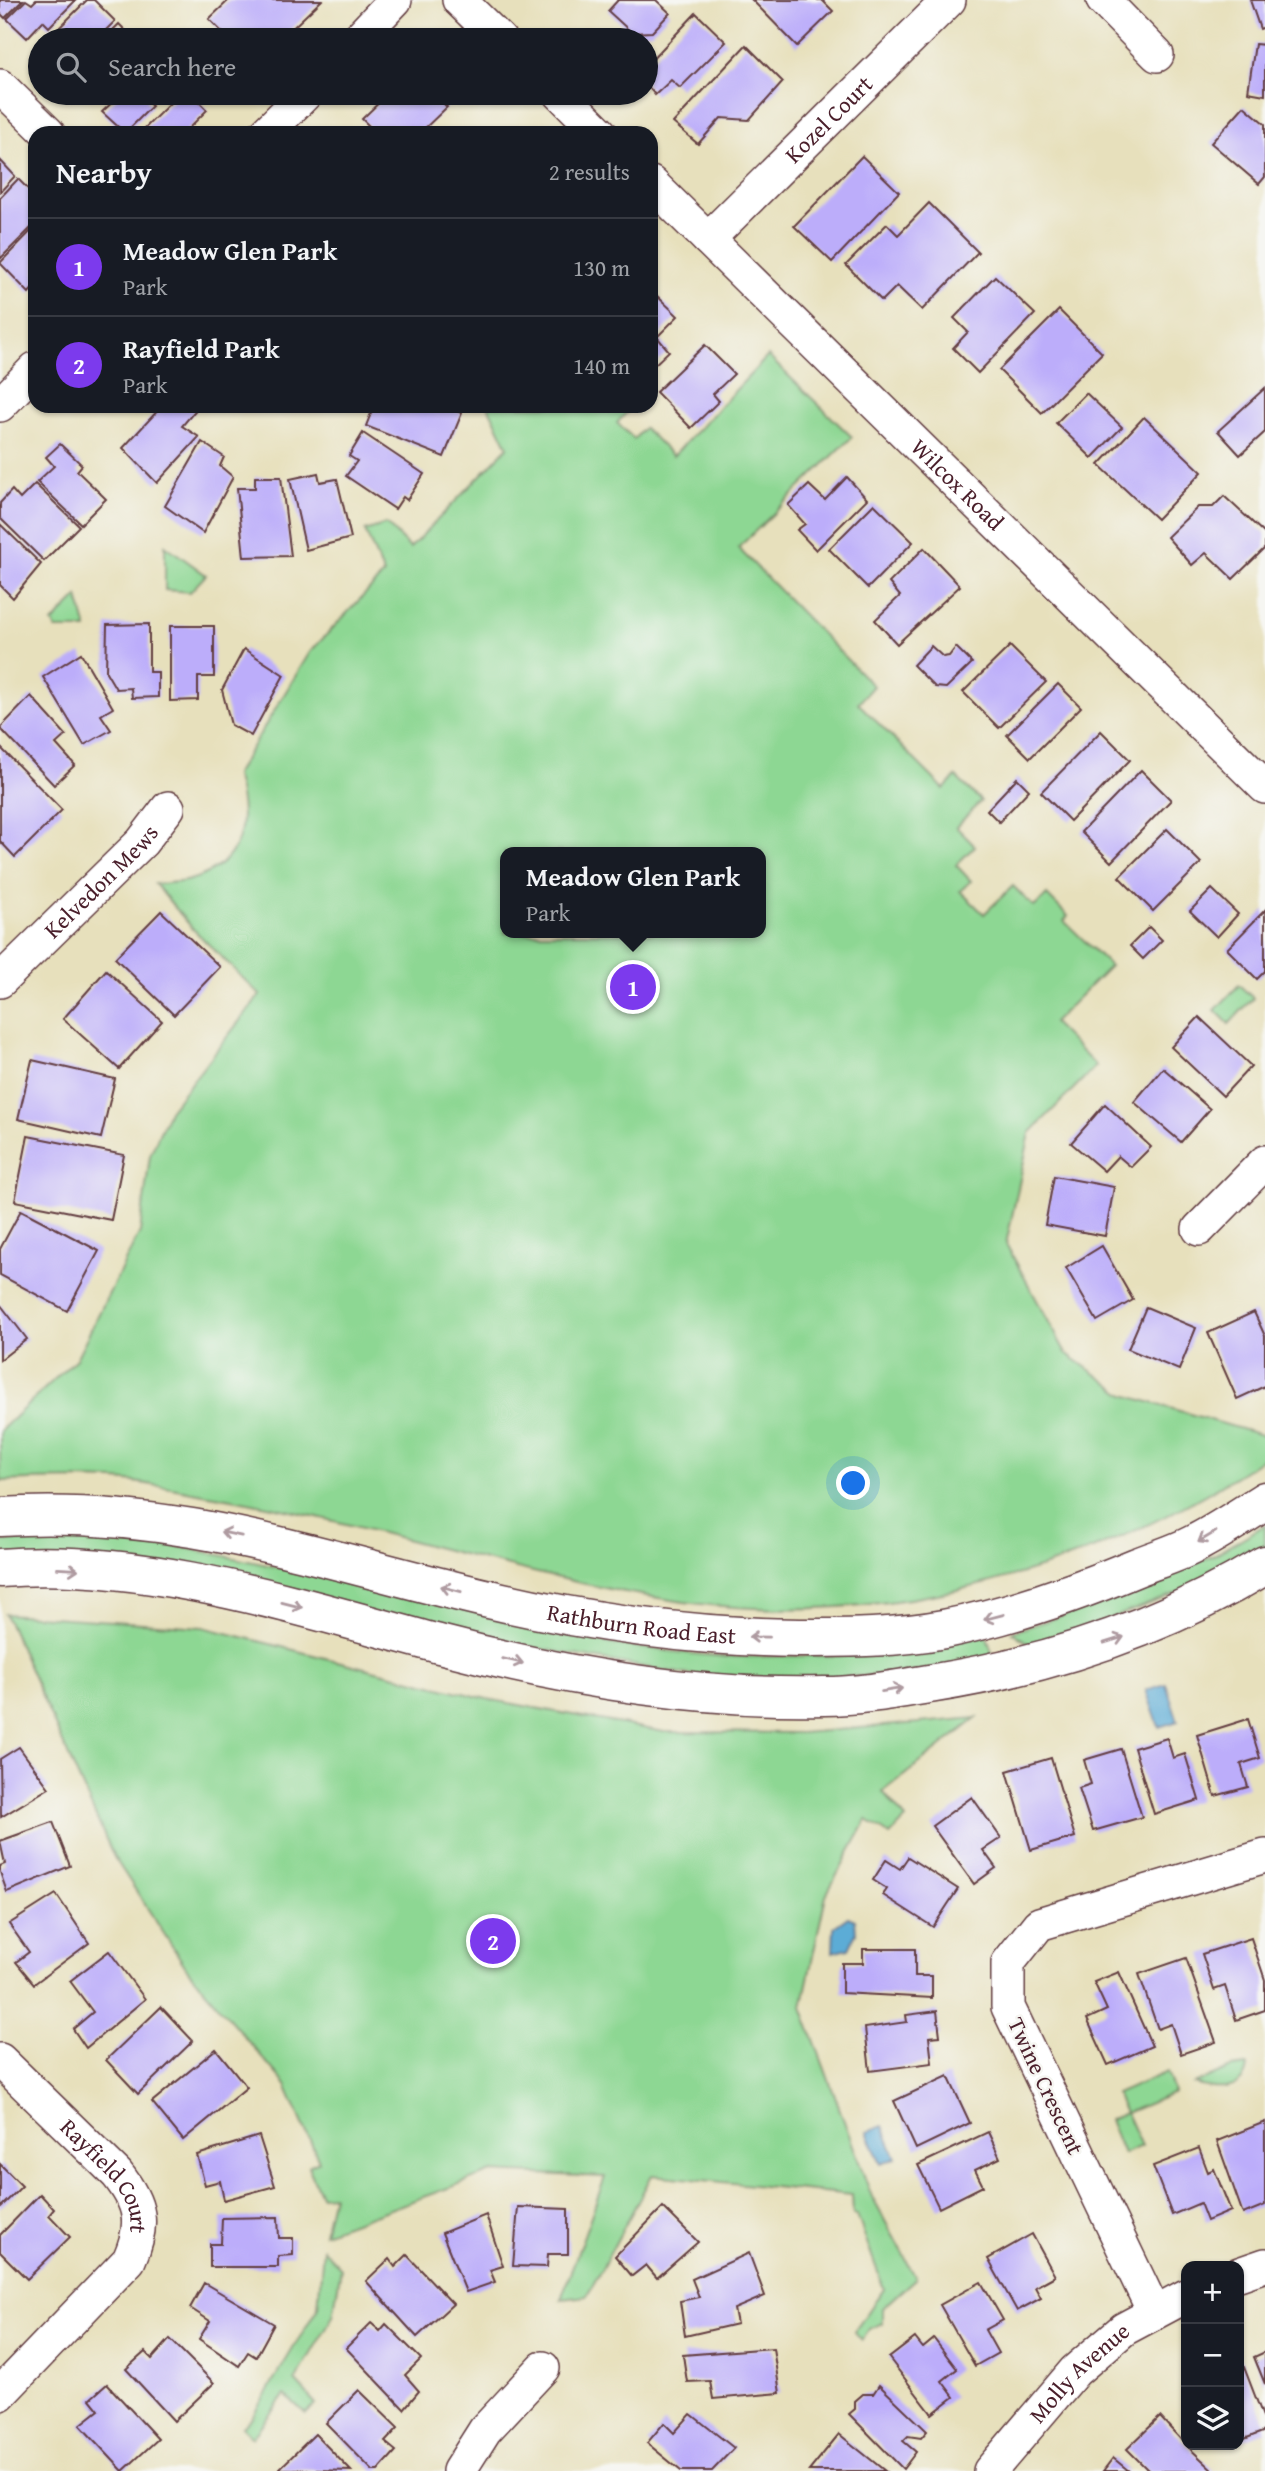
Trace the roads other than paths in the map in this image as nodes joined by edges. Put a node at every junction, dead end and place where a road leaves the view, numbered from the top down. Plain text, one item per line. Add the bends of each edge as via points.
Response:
1 (395, 0) edge
2 (459, 0) edge
3 (950, 0) edge
4 (1103, 0) edge
5 (368, 28) edge
6 (488, 28) edge
7 (1157, 55) dead end
8 (0, 86) edge
9 (294, 105) edge
10 (572, 105) edge
11 (41, 126) edge
12 (273, 126) edge
13 (593, 126) edge
14 (658, 190) edge
15 (708, 239) junction
16 (28, 376) edge
17 (0, 405) edge
18 (1265, 788) edge
19 (168, 808) dead end
20 (0, 981) edge
21 (1265, 1162) edge
22 (1199, 1229) dead end
23 (1265, 1501) edge
24 (0, 1517) edge
25 (1265, 1565) edge
26 (0, 1568) edge
27 (1265, 1856) edge
28 (0, 2060) edge
29 (1265, 2265) edge
30 (1244, 2272) edge
31 (1181, 2298) edge
32 (1154, 2312) junction
33 (543, 2368) dead end
34 (0, 2394) edge
35 (459, 2471) edge
36 (990, 2471) edge

1 - 5 street
2 - 6 street
3 - 15 street, Kozel Court
4 - 7 street
8 - 11 street
9 - 12 street
10 - 13 street
14 - 15 street, Wilcox Road
15 - 18 street, Wilcox Road
16 - 17 street
19 - 20 street, Kelvedon Mews via 132,852
21 - 22 street
23 -> 24 street, Rathburn Road East via 1196,1544 1085,1589 941,1630 828,1638 638,1628 489,1599 306,1550 187,1525 111,1517
26 -> 25 street via 132,1572 290,1604 559,1672 743,1695 824,1696 868,1694 1042,1662 1126,1636 1213,1597
27 - 32 street, Twine Crescent via 1038,1924 1009,1963 1009,2007
28 - 34 street, Rayfield Court via 117,2174 133,2194 140,2225 130,2260
29 - 30 street
31 - 32 street, Molly Avenue
32 - 36 street, Molly Avenue via 1124,2329 1075,2371
33 - 35 street via 485,2430

